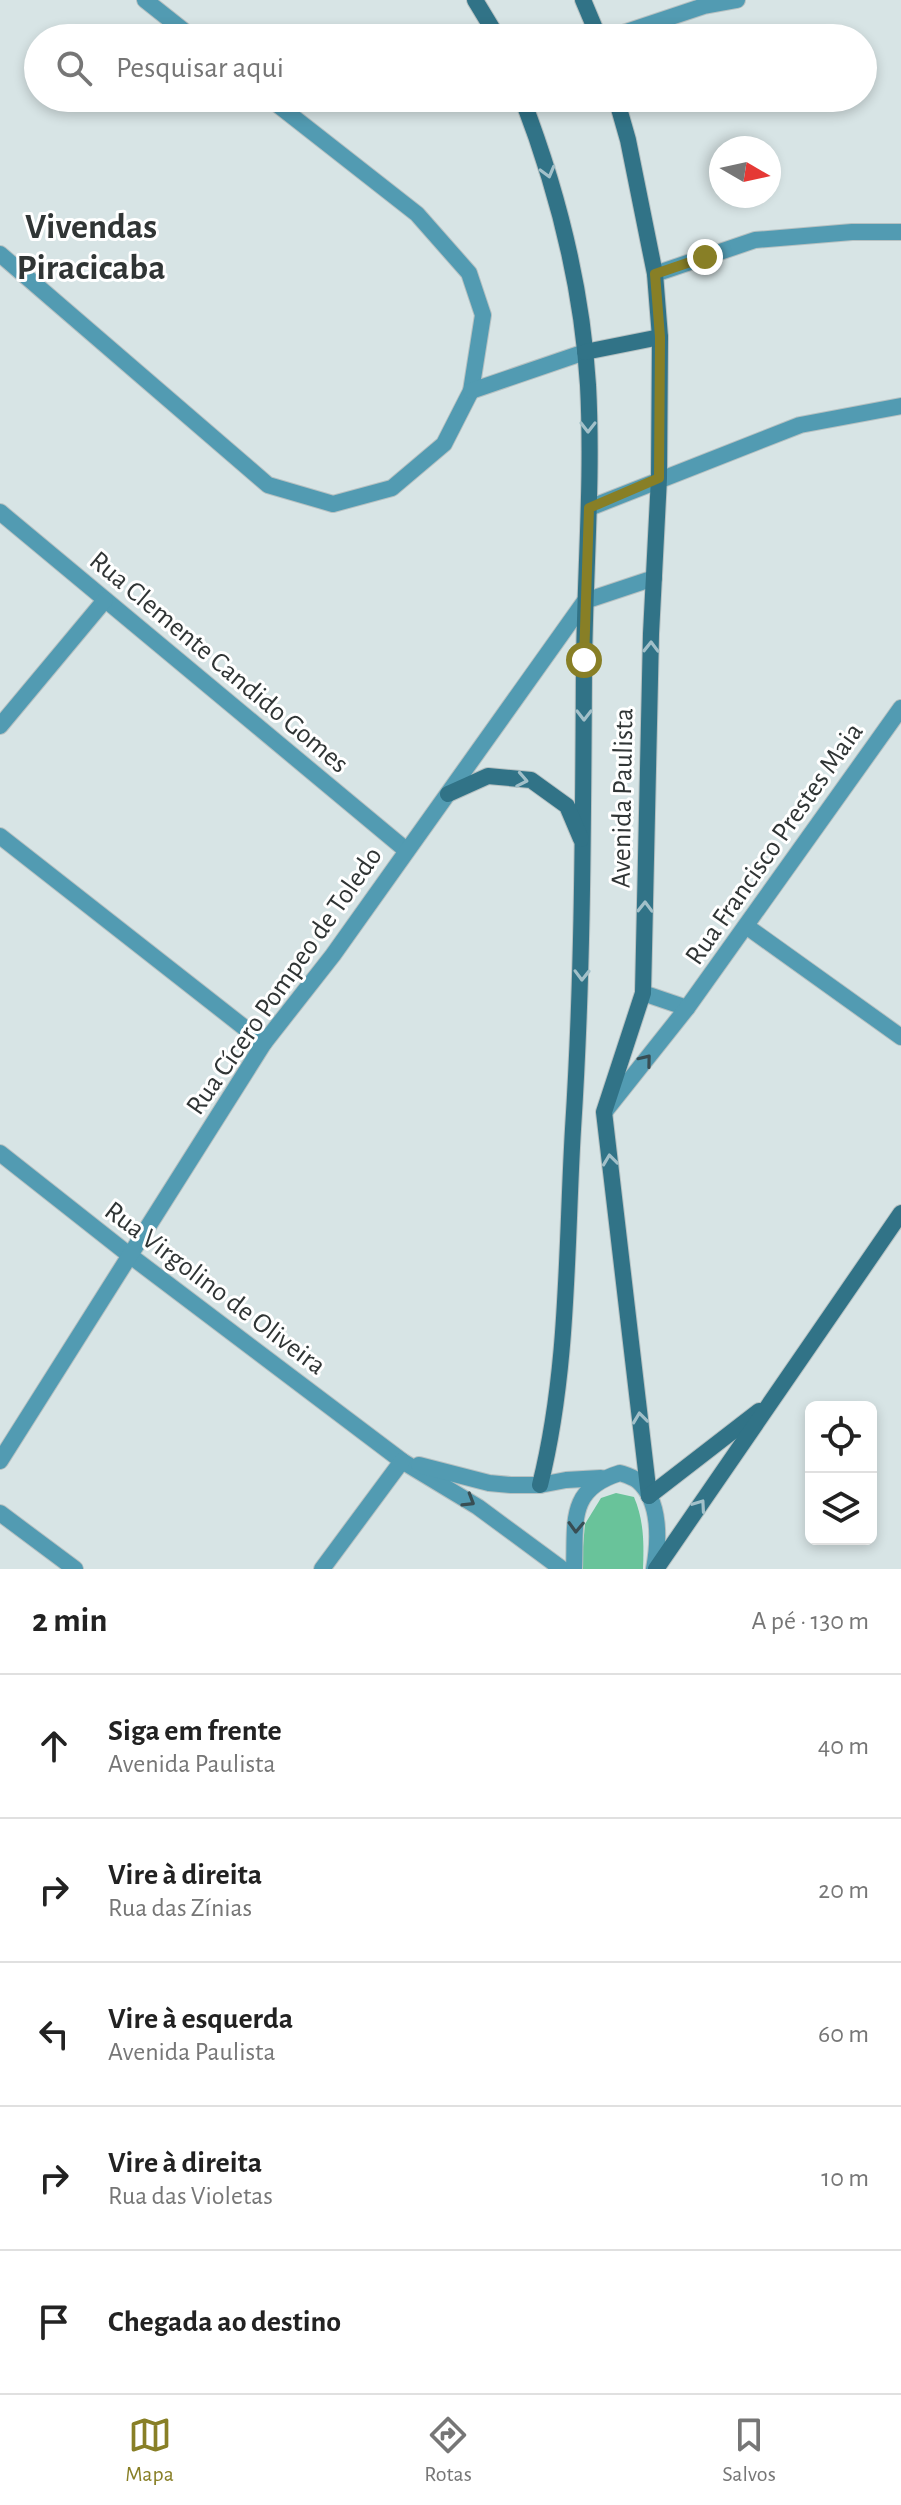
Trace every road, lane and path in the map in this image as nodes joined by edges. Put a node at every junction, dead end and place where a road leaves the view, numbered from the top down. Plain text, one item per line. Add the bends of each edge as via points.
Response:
1 (145, 0) edge
2 (475, 0) edge
3 (583, 0) edge
4 (737, 0) edge
5 (175, 24) edge
6 (490, 24) edge
7 (593, 24) edge
8 (650, 24) edge
9 (287, 112) edge
10 (528, 112) edge
11 (620, 112) edge
12 (901, 232) edge
13 (0, 254) edge
14 (655, 274) junction
15 (660, 337) junction
16 (585, 352) junction
17 (471, 391) junction
18 (901, 406) edge
19 (659, 478) junction
20 (589, 508) junction
21 (0, 512) edge
22 (654, 578) junction
23 (105, 600) junction
24 (585, 601) junction
25 (901, 708) edge
26 (0, 726) edge
27 (448, 794) junction
28 (0, 836) edge
29 (584, 847) junction
30 (406, 850) junction
31 (746, 926) junction
32 (643, 993) junction
33 (687, 1008) junction
34 (901, 1037) edge
35 (264, 1043) junction
36 (604, 1112) junction
37 (0, 1153) edge
38 (901, 1213) edge
39 (128, 1254) junction
40 (773, 1401) junction
41 (0, 1461) edge
42 (402, 1461) junction
43 (601, 1478) junction
44 (540, 1485) junction
45 (649, 1496) junction
46 (0, 1513) edge
47 (75, 1569) edge
48 (322, 1569) edge
49 (562, 1569) edge
50 (574, 1569) edge
51 (655, 1569) edge

1 - 5 street
2 - 6 street
3 - 7 street
4 - 8 street
9 - 17 street via 417,214 469,273 483,315
10 -> 16 street, Avenida Paulista via 574,270
11 - 14 street, Avenida Paulista
12 - 14 street via 755,240
13 - 17 street via 268,485 333,504 392,488 444,444
14 - 15 street, Avenida Paulista
15 - 16 street
15 - 19 street, Avenida Paulista
16 - 17 street
16 -> 20 street, Avenida Paulista
18 - 19 street via 800,425
19 - 20 street
19 - 22 street, Avenida Paulista
20 - 24 street, Avenida Paulista
21 - 23 street, Rua Clemente Candido Gomes
22 - 24 street
32 -> 22 street, Avenida Paulista
23 - 26 street
23 - 30 street, Rua Clemente Candido Gomes
24 - 27 street, Rua Cícero Pompeo de Toledo
24 -> 29 street, Avenida Paulista
25 - 31 street, Rua Francisco Prestes Maia
27 -> 29 street via 488,776 531,780 567,806
27 - 30 street, Rua Cícero Pompeo de Toledo
28 - 35 street
29 -> 44 street, Avenida Paulista via 561,1373
30 - 35 street, Rua Cícero Pompeo de Toledo
31 - 33 street, Rua Francisco Prestes Maia
31 - 34 street
32 - 33 street, Rua Francisco Prestes Maia
32 - 36 street, Avenida Paulista
36 -> 33 street, Rua Francisco Prestes Maia
35 - 39 street, Rua Cícero Pompeo de Toledo
45 -> 36 street, Avenida Paulista
37 - 39 street, Rua Virgolino de Oliveira
38 - 40 street
39 - 41 street, Rua Cícero Pompeo de Toledo
39 - 42 street, Rua Virgolino de Oliveira
40 - 45 street
51 -> 40 street
42 - 44 street, Rua Virgolino de Oliveira via 489,1483
42 - 48 street
42 -> 49 street, Rua Virgolino de Oliveira via 478,1507
43 - 44 street, Rua Virgolino de Oliveira
43 - 45 street, Rua Virgolino de Oliveira via 620,1473 637,1480
43 -> 50 street via 585,1492 576,1512
45 - 51 street via 656,1514
46 - 47 street

